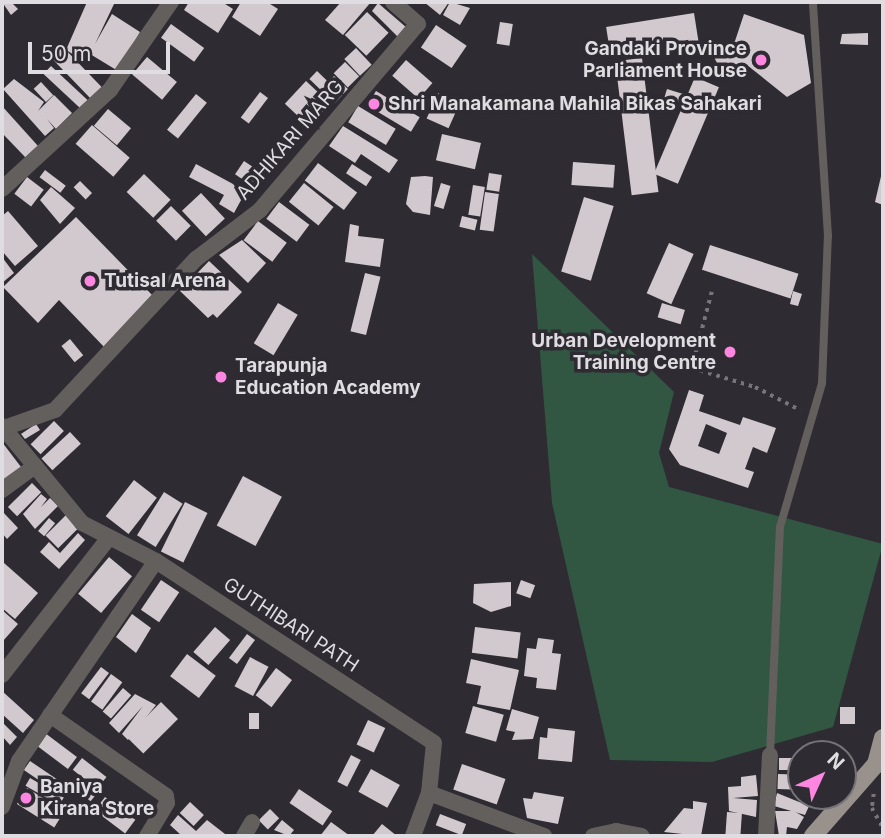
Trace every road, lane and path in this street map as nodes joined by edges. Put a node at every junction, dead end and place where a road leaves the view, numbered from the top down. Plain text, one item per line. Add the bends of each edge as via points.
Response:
1 (171, 2) edge
2 (393, 2) edge
3 (813, 2) edge
4 (2, 189) edge
5 (712, 292) dead end
6 (812, 421) junction
7 (3, 427) edge
8 (35, 466) junction
9 (2, 490) edge
10 (107, 540) junction
11 (156, 561) junction
12 (2, 675) edge
13 (50, 715) junction
14 (883, 738) edge
15 (769, 755) joint
16 (876, 764) junction
17 (429, 793) junction
18 (2, 807) edge
19 (883, 828) edge
20 (147, 836) edge
21 (413, 836) edge
22 (544, 836) edge
23 (593, 836) edge
24 (642, 836) edge
25 (766, 836) edge
26 (813, 836) edge

1 - 4 street via 110,90
2 - 7 street, ADHIKARI MARG via 418,24 260,210 196,259 55,410
3 - 6 lane via 828,236 822,383
5 - 6 path via 692,368 792,404
6 - 15 lane via 780,527
7 - 8 street, GUTHIBARI PATH
8 - 9 street
8 - 10 street, GUTHIBARI PATH via 82,523
10 - 11 street, GUTHIBARI PATH
10 - 12 street
11 - 13 street
11 - 17 street, GUTHIBARI PATH via 434,743
13 - 18 street via 19,761
13 - 20 street via 166,796 167,803
14 - 16 main road
15 - 25 street
16 - 19 path via 872,808
16 - 26 main road
17 - 21 street
17 - 22 street
23 - 24 street via 615,831

